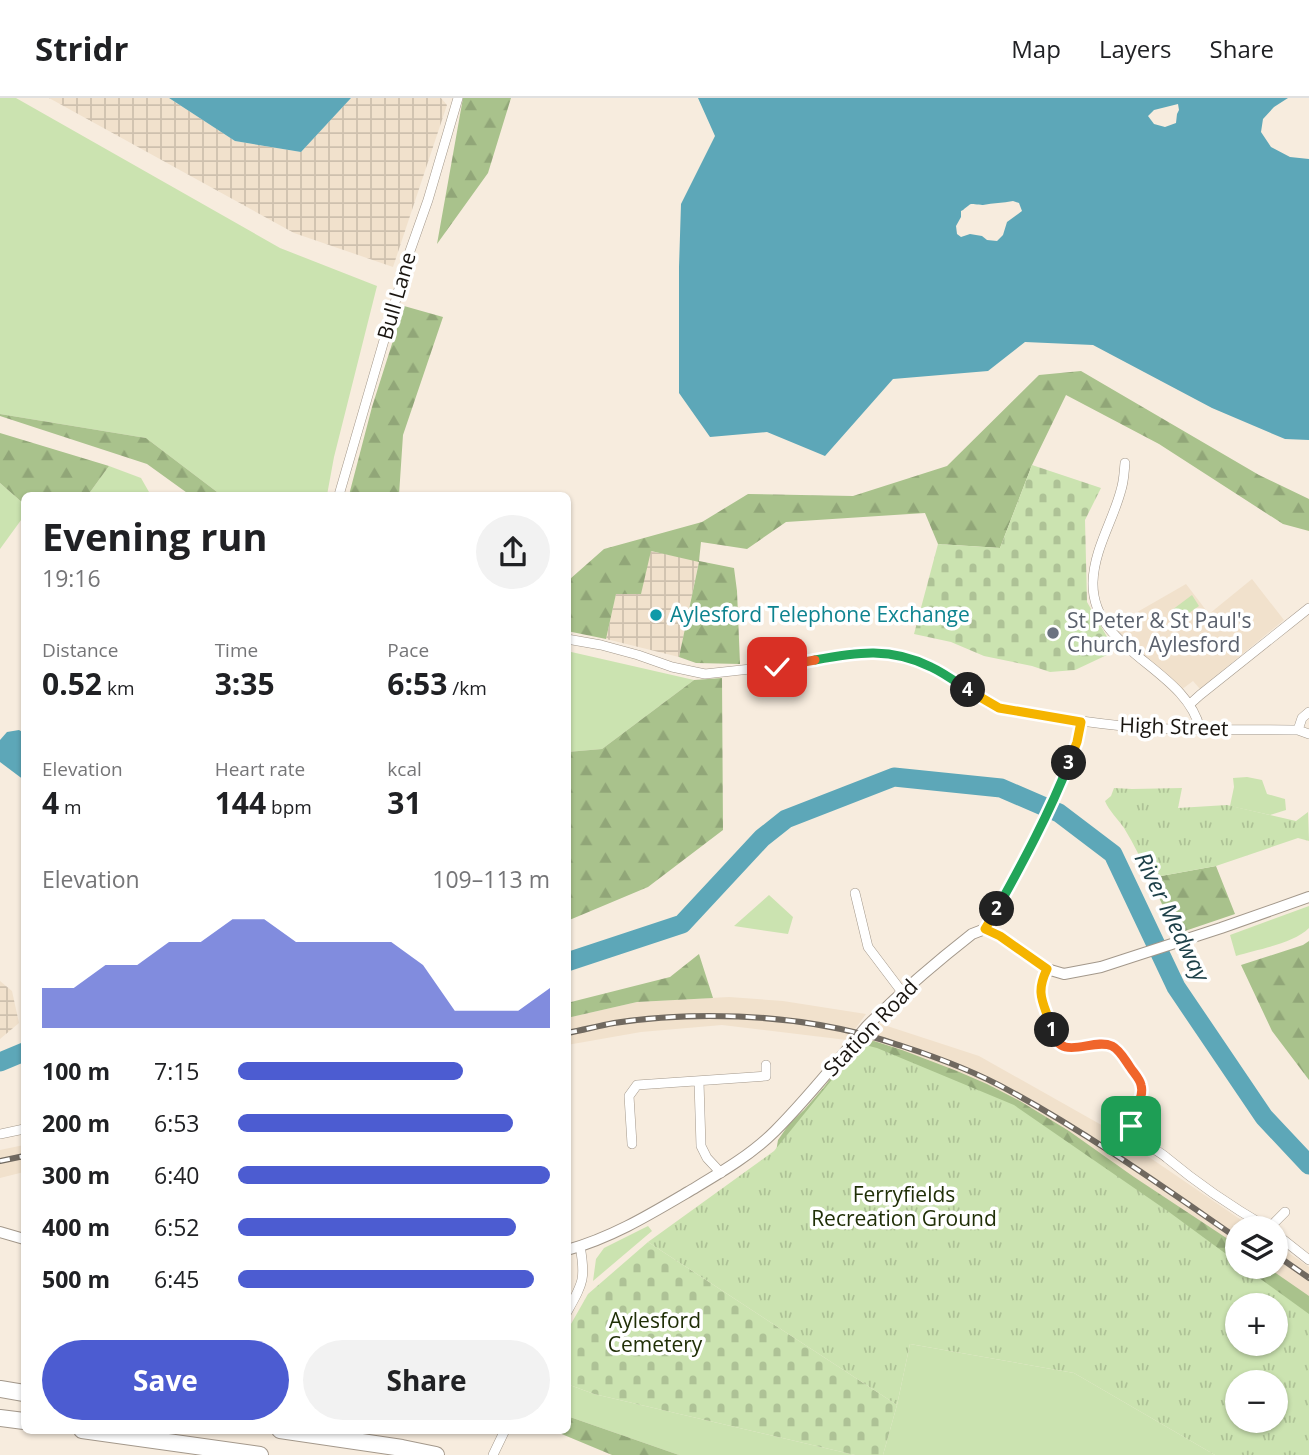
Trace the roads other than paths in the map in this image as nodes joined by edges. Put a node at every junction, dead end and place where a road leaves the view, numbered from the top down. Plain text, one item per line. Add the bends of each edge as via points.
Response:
1 (458, 98) edge
2 (1125, 463) dead end
3 (340, 492) edge
4 (1309, 608) edge
5 (571, 640) edge
6 (1190, 704) junction
7 (1309, 712) edge
8 (1081, 722) junction
9 (1200, 729) junction
10 (1298, 730) junction
11 (1309, 734) edge
12 (1017, 874) joint
13 (855, 892) dead end
14 (1309, 897) edge
15 (985, 929) junction
16 (1047, 969) junction
17 (902, 992) junction
18 (766, 1065) dead end
19 (699, 1082) junction
20 (21, 1130) edge
21 (0, 1134) edge
22 (632, 1144) dead end
23 (721, 1173) junction
24 (1285, 1212) dead end
25 (1249, 1216) edge
26 (1281, 1216) edge
27 (0, 1232) edge
28 (21, 1238) edge
29 (1288, 1243) edge
30 (580, 1246) junction
31 (571, 1249) edge
32 (1309, 1260) edge
33 (571, 1304) edge
34 (0, 1389) edge
35 (21, 1392) edge
36 (0, 1418) edge
37 (21, 1421) edge
38 (110, 1434) edge
39 (307, 1434) edge
40 (503, 1434) edge
41 (260, 1455) edge
42 (436, 1455) edge
43 (493, 1455) edge

1 - 3 street, Bull Lane
2 - 6 street via 1122,488 1096,559 1097,607 1122,642
4 - 6 street
5 - 8 street, High Street via 705,674 856,652 893,654 933,667 999,708
6 - 9 street
7 - 10 street
8 - 9 street, High Street
8 - 12 street, Station Road via 1057,793
9 - 10 street, High Street
10 - 11 street, High Street
12 - 15 street, Station Road
13 - 17 street via 868,947
14 - 16 street via 1085,971 1064,974
15 - 16 street
15 - 17 street, Station Road via 972,934
16 - 25 street via 1040,995 1057,1042 1076,1048 1113,1047 1141,1085 1142,1094 1131,1117 1136,1136
17 - 23 street, Station Road via 775,1131
18 - 19 street via 766,1076
19 - 22 street via 637,1085 629,1096
19 - 23 street via 702,1146
20 - 21 street
23 - 30 street, Station Road via 609,1236
24 - 26 street
27 - 28 street
29 - 32 street
30 - 31 street, Station Road
30 - 33 street via 583,1281
34 - 35 highway
36 - 37 highway
38 - 41 highway
39 - 42 highway
40 - 43 street

